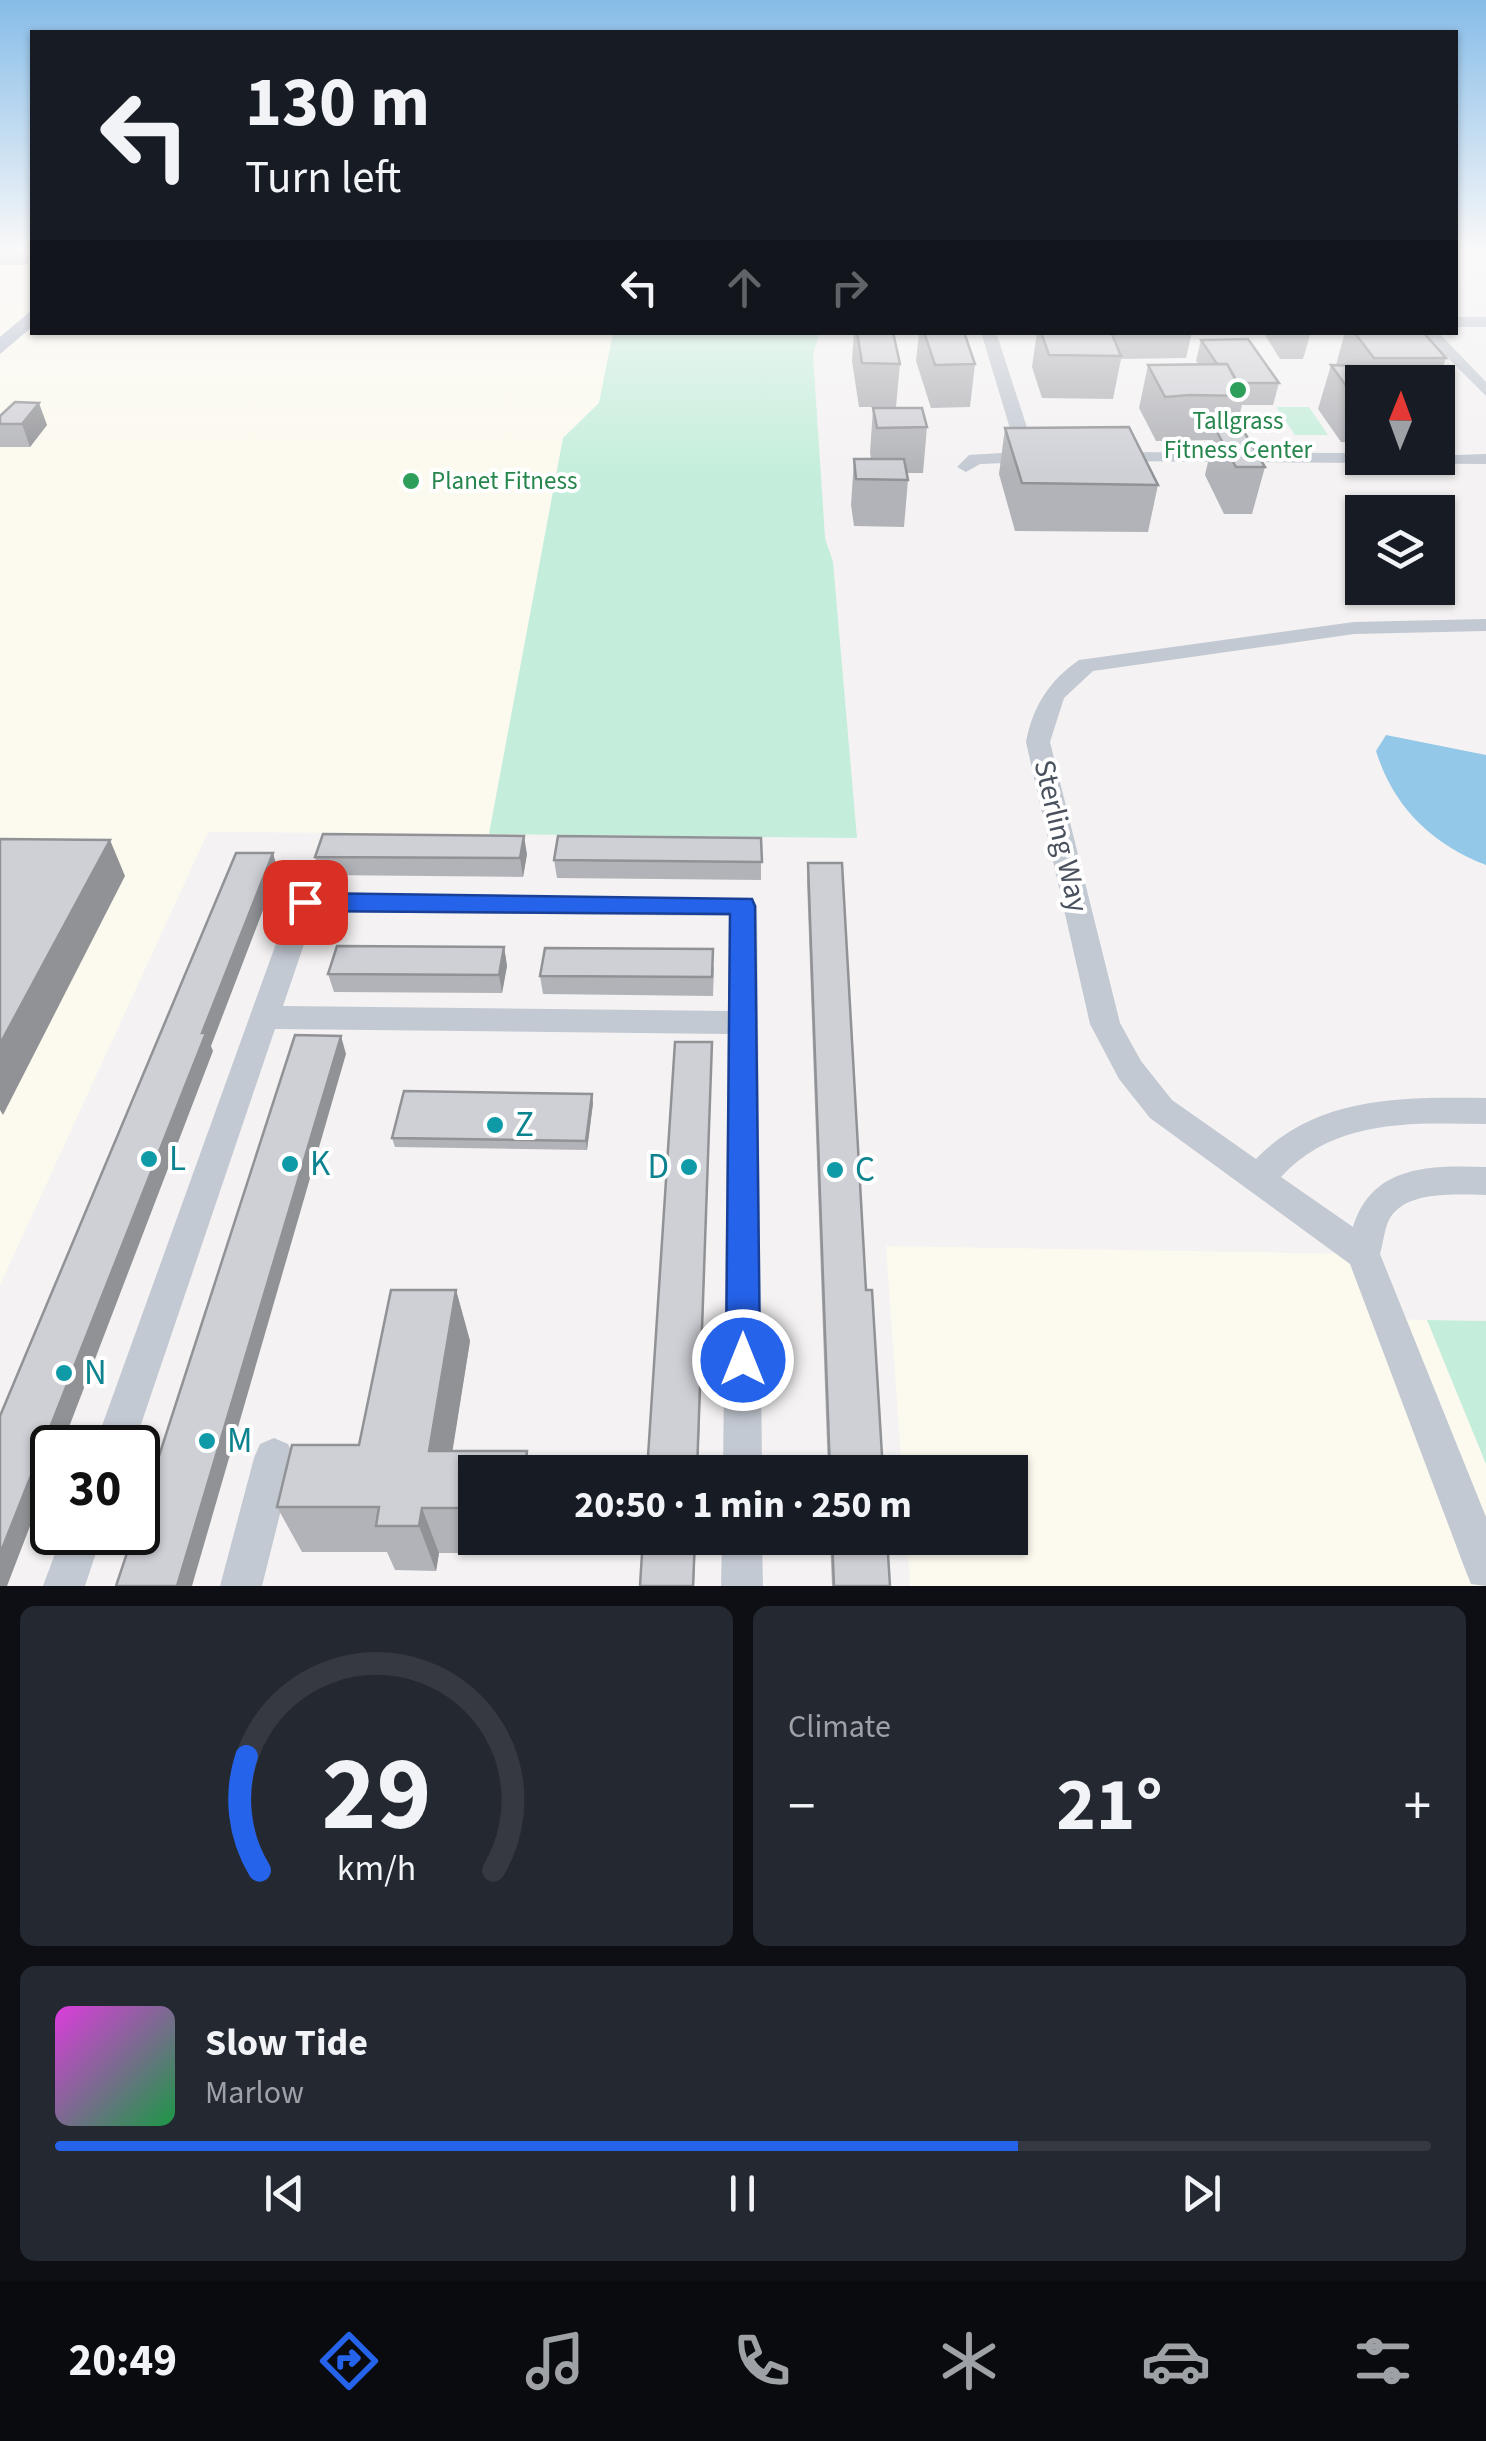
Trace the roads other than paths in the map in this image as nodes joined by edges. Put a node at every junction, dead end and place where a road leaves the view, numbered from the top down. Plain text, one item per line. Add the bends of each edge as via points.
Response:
1 (22, 326) edge
2 (989, 335) edge
3 (1431, 335) edge
4 (0, 348) edge
5 (1486, 392) edge
6 (1097, 457) edge
7 (1486, 458) edge
8 (966, 468) dead end
9 (1486, 625) edge
10 (267, 1017) junction
11 (745, 1022) junction
12 (1486, 1111) edge
13 (1261, 1176) junction
14 (1486, 1181) edge
15 (1363, 1254) junction
16 (121, 1425) edge
17 (743, 1455) edge
18 (274, 1458) dead end
19 (75, 1555) edge
20 (742, 1555) edge
21 (1486, 1569) edge
22 (64, 1586) edge
23 (241, 1586) edge
24 (742, 1586) edge

1 - 4 main road
2 - 8 street via 1036,457 975,459
3 - 5 street
6 - 7 street
9 - 13 street, Sterling Way via 1354,628 1127,656 1064,680 1042,718 1038,742 1106,1024 1130,1070 1161,1108
10 - 11 street
10 - 11 street via 305,902 743,906
10 - 16 street
11 - 17 street
12 - 13 street via 1364,1115 1310,1131 1280,1151
13 - 15 street, Sterling Way
14 - 15 street via 1450,1180 1397,1192 1377,1208
15 - 21 street
18 - 23 street
19 - 22 street
20 - 24 street

